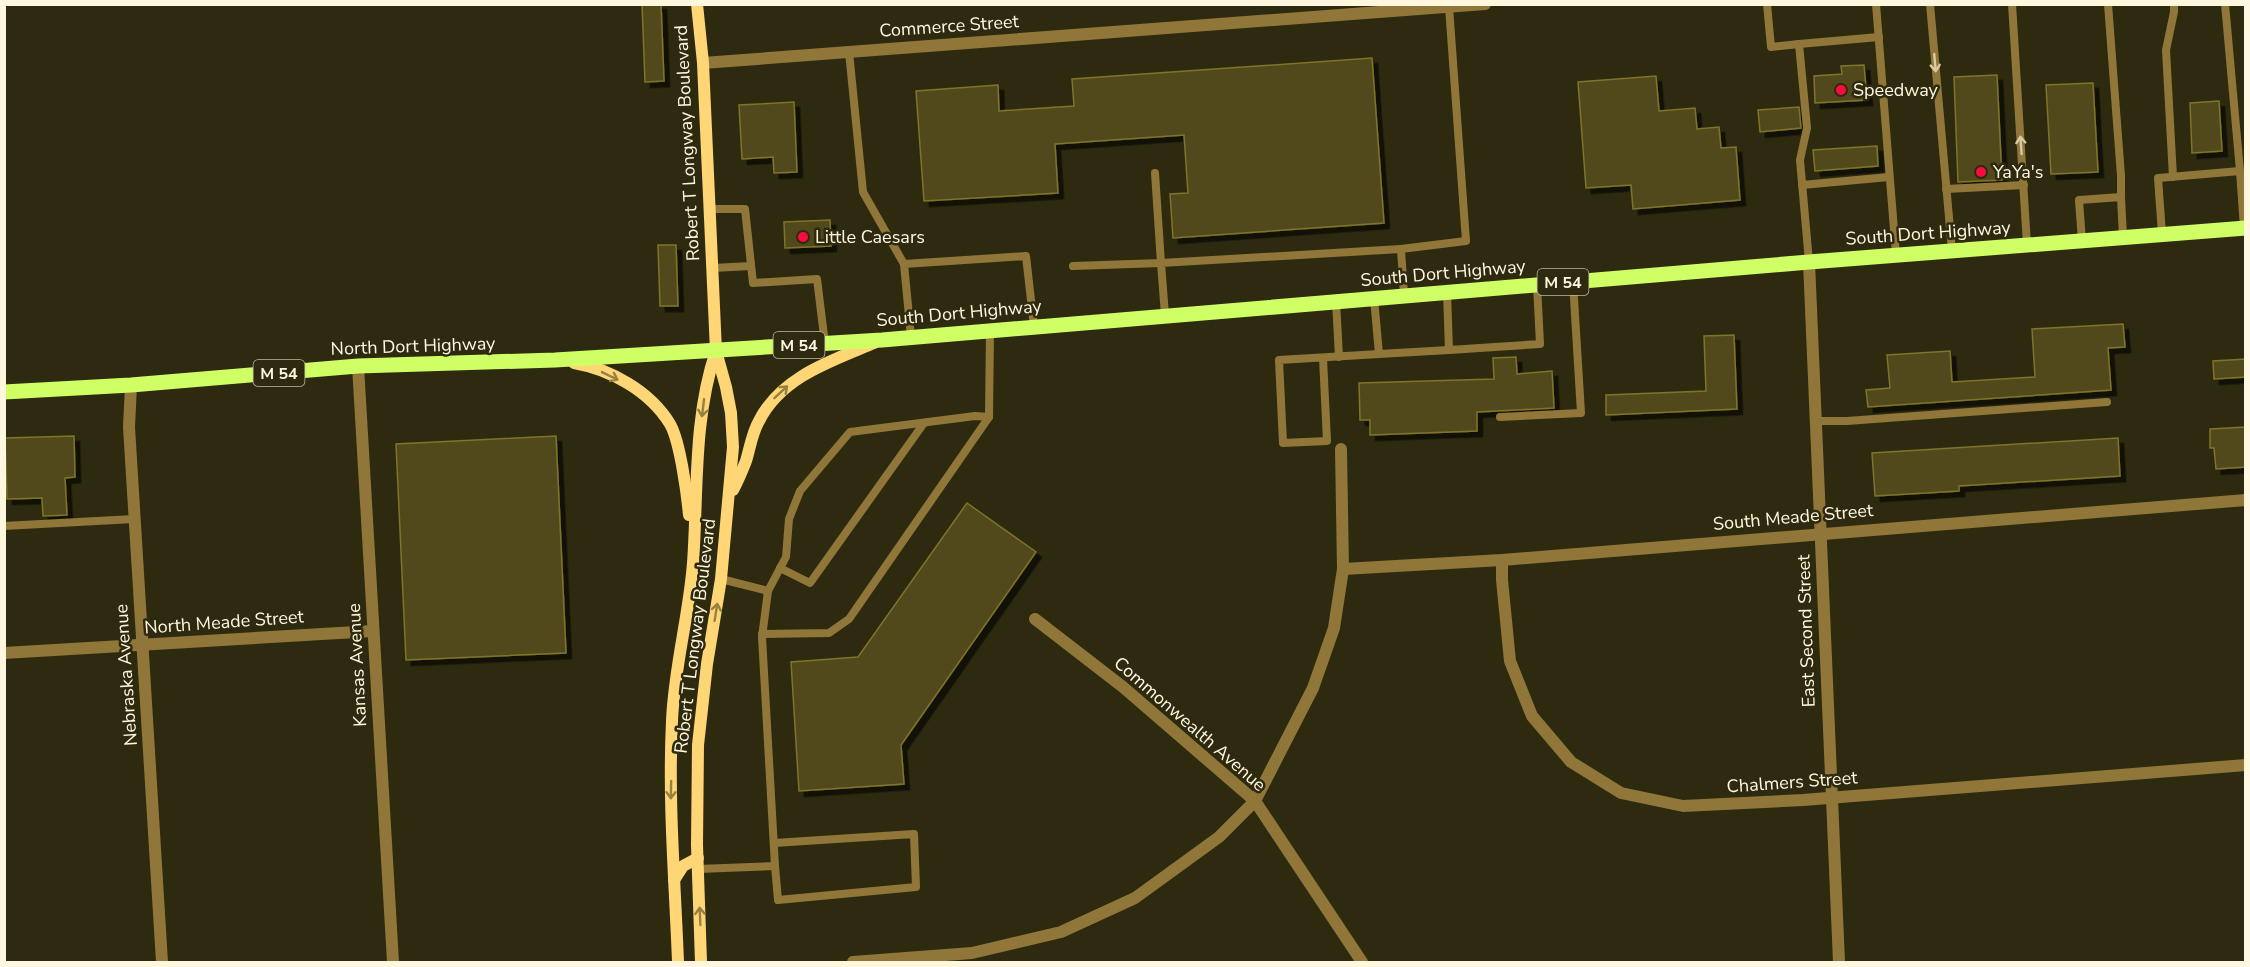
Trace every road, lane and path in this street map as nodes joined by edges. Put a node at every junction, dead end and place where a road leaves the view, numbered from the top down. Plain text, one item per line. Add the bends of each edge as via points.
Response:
1 (697, 4) edge
2 (1485, 4) edge
3 (1767, 4) edge
4 (1876, 4) edge
5 (1930, 4) edge
6 (2012, 4) edge
7 (2108, 4) edge
8 (2174, 4) edge
9 (2225, 4) edge
10 (1449, 7) junction
11 (1879, 37) junction
12 (1799, 44) junction
13 (849, 52) junction
14 (703, 63) junction
15 (2240, 171) junction
16 (1155, 173) dead end
17 (1889, 177) junction
18 (2173, 177) junction
19 (1802, 185) junction
20 (2024, 185) junction
21 (1946, 189) junction
22 (2121, 197) junction
23 (710, 209) junction
24 (2245, 228) edge
25 (2162, 234) junction
26 (2122, 237) junction
27 (2082, 241) junction
28 (2027, 245) junction
29 (1401, 249) junction
30 (1952, 251) junction
31 (1896, 255) junction
32 (1809, 262) junction
33 (1161, 263) junction
34 (904, 264) junction
35 (751, 266) junction
36 (1073, 266) dead end
37 (712, 268) junction
38 (1573, 282) junction
39 (1537, 285) junction
40 (1447, 292) junction
41 (1404, 296) junction
42 (1374, 298) junction
43 (1336, 301) junction
44 (1164, 315) junction
45 (1034, 327) junction
46 (990, 331) junction
47 (911, 337) junction
48 (882, 340) junction
49 (825, 344) junction
50 (1449, 350) junction
51 (716, 351) junction
52 (1379, 354) junction
53 (1339, 357) junction
54 (1323, 358) junction
55 (555, 360) junction
56 (358, 366) junction
57 (131, 385) junction
58 (4, 392) edge
59 (2107, 402) dead end
60 (989, 417) junction
61 (1500, 417) dead end
62 (1816, 421) junction
63 (924, 423) junction
64 (1341, 448) dead end
65 (729, 500) junction
66 (2246, 500) edge
67 (134, 519) junction
68 (4, 526) edge
69 (1820, 533) junction
70 (1502, 560) junction
71 (692, 566) junction
72 (780, 568) junction
73 (1343, 569) junction
74 (721, 579) junction
75 (768, 591) junction
76 (1035, 619) dead end
77 (373, 631) junction
78 (762, 634) junction
79 (142, 645) junction
80 (4, 653) edge
81 (2246, 765) edge
82 (1832, 798) junction
83 (1255, 801) junction
84 (774, 843) junction
85 (698, 863) junction
86 (775, 866) junction
87 (674, 880) junction
88 (972, 958) edge
89 (1364, 961) edge
90 (162, 963) edge
91 (393, 963) edge
92 (678, 963) edge
93 (701, 963) edge
94 (854, 963) edge
95 (1839, 963) edge

1 - 14 street, Robert T Longway Boulevard
2 - 10 street, Commerce Street
3 - 12 lane via 1771,47
4 - 11 lane
5 -> 21 lane
20 -> 6 lane
7 - 22 lane
8 - 18 lane via 2166,50
9 - 15 lane
10 - 13 street, Commerce Street
10 - 29 lane via 1466,241
11 - 12 lane
11 - 17 lane
12 - 19 lane via 1807,128 1800,160
13 - 14 street, Commerce Street
13 - 34 lane via 863,192
14 - 23 street, Robert T Longway Boulevard
15 - 18 lane
15 - 24 lane
16 - 33 lane
17 - 19 lane
17 - 31 lane
18 - 25 lane via 2158,178
19 - 32 lane
20 - 21 lane
20 - 28 lane
21 - 30 lane
22 - 26 lane
22 - 27 lane via 2079,200
23 - 35 lane via 745,209
23 - 37 street, Robert T Longway Boulevard
24 - 25 main road, South Dort Highway / M 54
25 - 26 main road, South Dort Highway / M 54
26 - 27 main road, South Dort Highway / M 54
27 - 28 main road, South Dort Highway / M 54
28 - 30 main road, South Dort Highway / M 54
29 - 33 lane
29 - 41 lane
30 - 31 main road, South Dort Highway / M 54
31 - 32 main road, South Dort Highway / M 54
32 - 38 main road, South Dort Highway / M 54
32 - 62 street, East Second Street
33 - 36 lane
33 - 44 lane
34 - 45 lane via 1026,256
34 - 47 lane
35 - 37 lane
35 - 49 lane via 753,283 817,279
37 - 51 street, Robert T Longway Boulevard
38 - 39 main road, South Dort Highway / M 54
38 - 61 lane via 1581,413
39 - 40 main road, South Dort Highway / M 54
39 - 50 lane via 1540,344
40 - 41 main road, South Dort Highway / M 54
40 - 50 lane
41 - 42 main road, South Dort Highway / M 54
42 - 43 main road, South Dort Highway / M 54
42 - 52 lane
43 - 44 main road, South Dort Highway / M 54
43 - 53 lane
44 - 45 main road, South Dort Highway / M 54
45 - 46 main road, South Dort Highway / M 54
46 - 47 main road, South Dort Highway / M 54
46 - 60 lane
47 - 48 main road, South Dort Highway / M 54
48 - 49 main road, South Dort Highway / M 54
65 -> 48 street via 758,422 772,400 790,383
49 - 51 main road, South Dort Highway / M 54
50 - 52 lane
51 - 55 main road, North Dort Highway / M 54
51 - 65 street, Robert T Longway Boulevard via 731,413
51 -> 71 street, Robert T Longway Boulevard via 702,407
52 - 53 lane
53 - 54 lane
54 - 54 lane via 1279,360 1282,443 1327,441
55 - 56 main road, North Dort Highway / M 54
55 -> 71 street via 591,366 630,386 645,395 671,426 688,502
56 - 57 main road, North Dort Highway / M 54
56 - 77 street, Kansas Avenue
57 - 58 main road, North Dort Highway / M 54
57 - 67 street, Nebraska Avenue
59 - 62 lane
60 - 63 lane
60 - 78 lane via 849,619 829,633
62 - 69 street, East Second Street
63 - 72 lane via 810,583
63 - 72 lane via 850,432 800,491 789,519 786,557
64 - 73 street
65 - 74 street, Robert T Longway Boulevard
66 - 69 street, South Meade Street
67 - 68 lane
67 - 79 street, Nebraska Avenue
69 - 70 street, South Meade Street
69 - 82 street, East Second Street
70 - 73 street, South Meade Street
70 - 82 street, Chalmers Street via 1510,661 1532,716 1571,762 1620,793 1683,806
71 -> 87 street, Robert T Longway Boulevard via 672,719
72 - 75 lane
73 - 83 street via 1334,628 1313,687
74 - 75 lane
85 -> 74 street, Robert T Longway Boulevard via 698,745
75 - 78 lane
76 - 83 street, Commonwealth Avenue via 1123,687
77 - 79 street, North Meade Street
77 - 91 street, Kansas Avenue
78 - 84 lane
79 - 80 street, North Meade Street
79 - 90 street, Nebraska Avenue
81 - 82 street, Chalmers Street
82 - 95 street, East Second Street
83 - 88 street via 1219,837 1136,898 1061,932
83 - 89 street, Commonwealth Avenue
84 - 86 lane
84 - 86 lane via 914,834 916,887 778,900
85 - 86 lane
85 - 87 street via 688,861
93 -> 85 street, Robert T Longway Boulevard
87 - 92 street, Robert T Longway Boulevard
88 - 94 street

